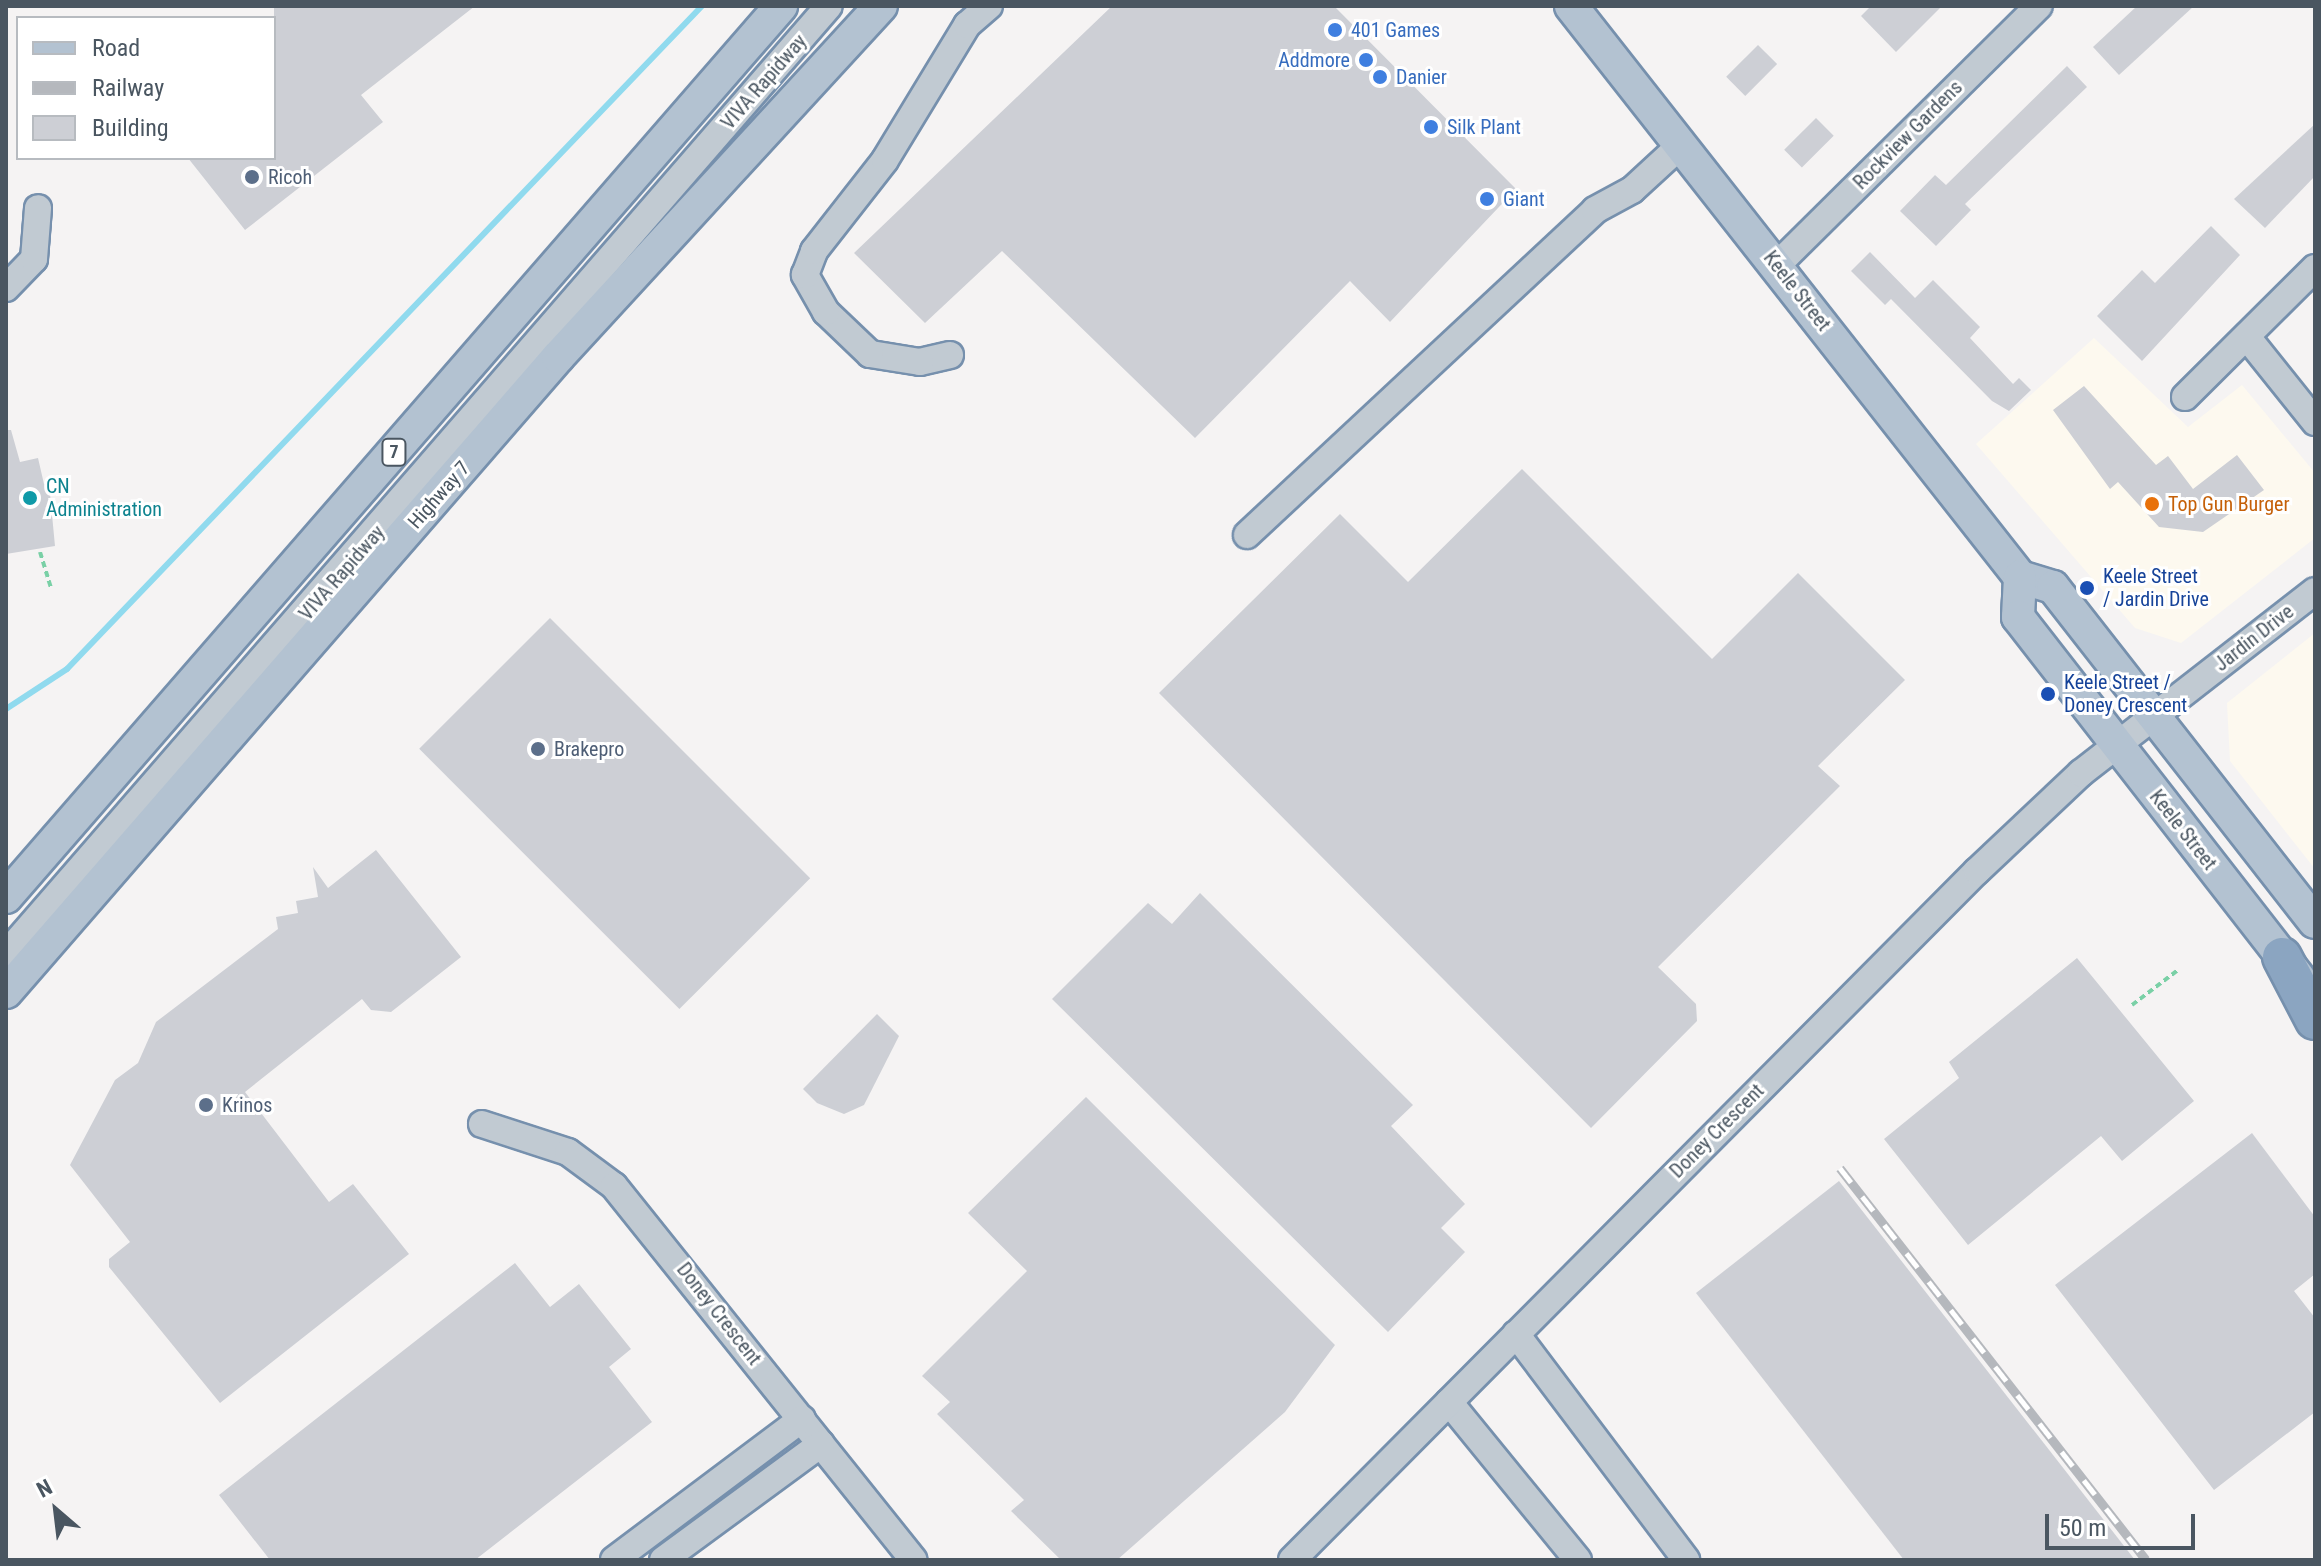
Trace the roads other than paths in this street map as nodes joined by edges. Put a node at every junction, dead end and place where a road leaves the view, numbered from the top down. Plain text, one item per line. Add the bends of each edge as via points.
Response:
1 (781, 6) edge
2 (829, 6) edge
3 (881, 6) edge
4 (989, 6) edge
5 (1571, 6) edge
6 (2039, 6) edge
7 (1681, 145) junction
8 (38, 208) dead end
9 (1777, 265) junction
10 (2315, 268) edge
11 (6, 288) edge
12 (2247, 337) junction
13 (950, 355) dead end
14 (2185, 397) dead end
15 (2315, 422) edge
16 (1247, 535) dead end
17 (2020, 577) junction
18 (2315, 591) edge
19 (2155, 716) junction
20 (2117, 745) junction
21 (6, 897) edge
22 (2315, 922) edge
23 (6, 954) edge
24 (2282, 957) junction
25 (6, 992) edge
26 (2315, 998) edge
27 (2315, 1020) edge
28 (482, 1124) dead end
29 (1516, 1334) junction
30 (1449, 1402) junction
31 (802, 1419) junction
32 (821, 1444) junction
33 (614, 1560) edge
34 (663, 1560) edge
35 (914, 1560) edge
36 (1292, 1560) edge
37 (1578, 1560) edge
38 (1686, 1560) edge

1 - 21 main road, 7
2 - 23 street, VIVA Rapidway
3 - 25 main road, Highway 7 via 558,357
4 - 13 street via 967,25 885,160 814,251 805,275 826,312 870,354 920,362
5 - 7 main road, Keele Street
6 - 9 street, Rockview Gardens
7 - 9 main road, Keele Street
7 - 16 street via 1632,190 1595,210
8 - 11 street via 34,259
9 - 17 main road, Keele Street
10 - 12 street
12 - 14 street
12 - 15 street
17 - 19 main road via 2053,587
17 - 20 main road, Keele Street via 2018,617
18 - 19 street, Jardin Drive
19 - 20 street, Doney Crescent
19 - 22 main road
20 - 24 main road, Keele Street
20 - 29 street, Doney Crescent via 1977,871
24 - 26 main road, Keele Street
24 - 27 highway
28 - 31 street, Doney Crescent via 540,1141 595,1168 632,1205
29 - 30 street, Doney Crescent
29 - 38 street
30 - 36 street, Doney Crescent
30 - 37 street
31 - 32 street, Doney Crescent
31 - 33 street
32 - 34 street
32 - 35 street, Doney Crescent

